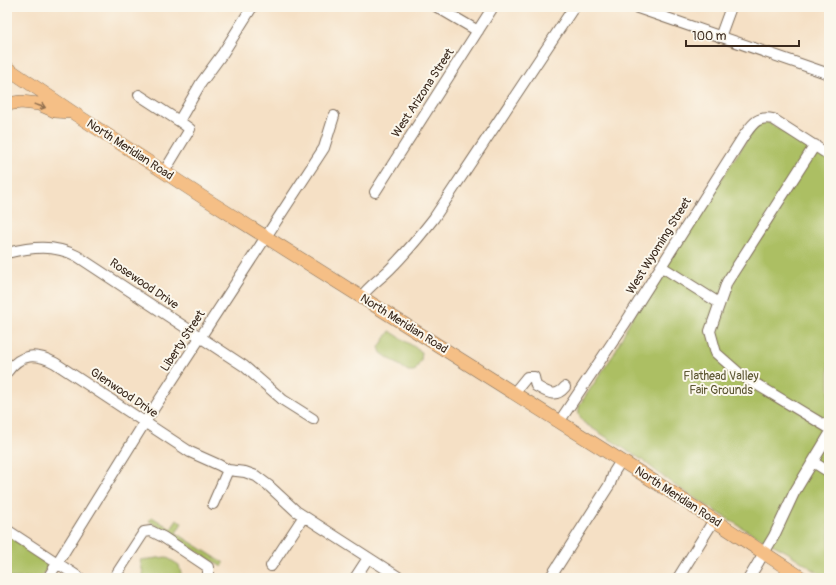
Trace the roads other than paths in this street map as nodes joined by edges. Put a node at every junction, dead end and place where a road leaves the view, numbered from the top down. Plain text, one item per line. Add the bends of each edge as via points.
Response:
1 (252, 7) edge
2 (437, 7) edge
3 (493, 7) edge
4 (574, 7) edge
5 (635, 7) edge
6 (731, 7) edge
7 (478, 31) junction
8 (720, 37) junction
9 (7, 68) edge
10 (829, 74) edge
11 (139, 95) dead end
12 (7, 104) edge
13 (72, 112) junction
14 (334, 116) dead end
15 (179, 121) junction
16 (815, 145) junction
17 (829, 154) edge
18 (164, 172) junction
19 (375, 192) dead end
20 (266, 237) junction
21 (7, 253) edge
22 (662, 267) junction
23 (361, 297) junction
24 (719, 303) junction
25 (201, 338) junction
26 (7, 372) edge
27 (536, 386) junction
28 (565, 387) dead end
29 (514, 393) junction
30 (527, 402) junction
31 (313, 419) dead end
32 (145, 422) junction
33 (559, 422) junction
34 (829, 428) edge
35 (829, 435) edge
36 (621, 461) junction
37 (813, 462) junction
38 (228, 470) junction
39 (829, 472) edge
40 (213, 504) dead end
41 (304, 516) junction
42 (714, 520) junction
43 (7, 530) edge
44 (764, 553) junction
45 (368, 558) junction
46 (58, 563) junction
47 (272, 566) dead end
48 (48, 578) edge
49 (80, 578) edge
50 (114, 578) edge
51 (208, 578) edge
52 (355, 578) edge
53 (400, 578) edge
54 (550, 578) edge
55 (678, 578) edge
56 (749, 578) edge
57 (802, 578) edge

1 - 15 street
2 - 7 street
3 - 7 street, West Arizona Street
4 - 23 street via 434,218 388,272
5 - 8 street
6 - 8 street
7 - 19 street, West Arizona Street
8 - 10 street
9 - 13 main road, North Meridian Road
11 - 15 street
12 -> 13 main road via 38,104 55,112
13 - 18 main road, North Meridian Road
14 - 20 street, Liberty Street via 324,148
15 - 18 street via 190,129
16 - 17 street, West Wyoming Street
16 - 22 street, West Wyoming Street via 773,119 760,119 754,123
16 - 24 street via 727,282
18 - 20 main road, North Meridian Road
20 - 23 main road, North Meridian Road
20 - 25 street, Liberty Street
21 - 25 street, Rosewood Drive via 42,247 71,253
22 - 24 street
22 - 33 street, West Wyoming Street
23 - 29 main road, North Meridian Road
24 - 34 street via 710,331 716,352 741,375
25 - 31 street, Rosewood Drive via 244,366 283,400
25 - 32 street, Liberty Street
26 - 32 street, Glenwood Drive via 15,363 27,356 49,359
27 - 28 street via 554,394 561,392
27 - 29 street via 534,377 526,377
27 - 30 street
29 - 30 main road, North Meridian Road
30 - 33 main road, North Meridian Road
32 - 38 street, Glenwood Drive via 190,452
32 - 46 street, Liberty Street
33 - 36 main road, North Meridian Road
35 - 37 street
36 - 42 main road, North Meridian Road
36 - 54 street via 610,484
37 - 39 street
37 - 44 street via 794,493
38 - 40 street
38 - 41 street, Glenwood Drive via 256,476
41 - 45 street, Glenwood Drive
41 - 47 street
42 - 44 main road, North Meridian Road
42 - 55 street
43 - 46 street
44 - 56 street
44 - 57 main road, North Meridian Road
45 - 52 street
45 - 53 street, Glenwood Drive
46 - 48 street, Liberty Street
46 - 49 street
50 - 51 street via 144,532 151,531 208,567

